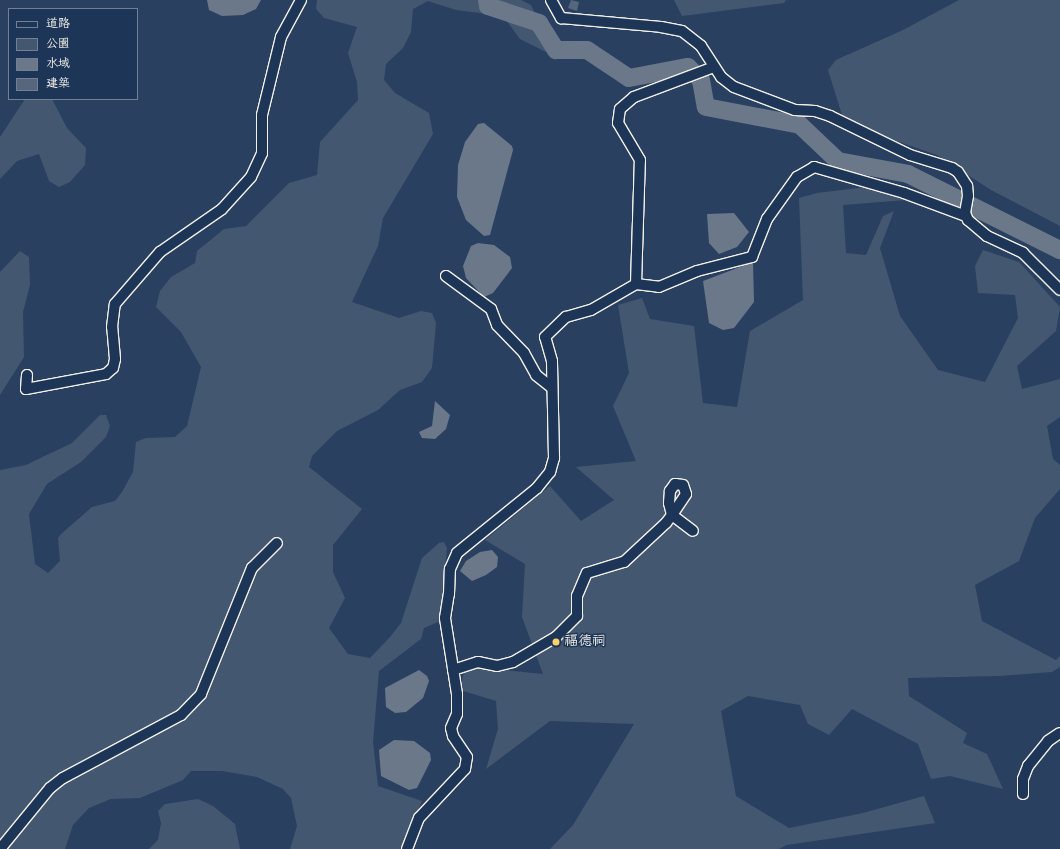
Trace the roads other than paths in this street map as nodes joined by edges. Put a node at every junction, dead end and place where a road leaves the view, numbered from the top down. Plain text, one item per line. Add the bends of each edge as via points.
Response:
1 (301, 0) edge
2 (551, 0) edge
3 (714, 68) junction
4 (966, 214) junction
5 (446, 276) dead end
6 (636, 284) junction
7 (1060, 290) edge
8 (27, 375) dead end
9 (551, 387) junction
10 (693, 531) dead end
11 (277, 543) dead end
12 (453, 670) junction
13 (1060, 733) edge
14 (1023, 794) dead end
15 (0, 849) edge
16 (407, 849) edge

1 - 8 street via 281,37 262,115 262,153 251,177 222,209 160,252 115,304 112,327 115,359 113,368 106,374 26,389
2 - 3 street via 561,18 682,31 701,46
3 - 4 street via 734,87 795,110 815,111 830,116 910,155 952,168 958,172 967,186
3 - 6 street via 634,97 620,109 618,123 640,160
4 - 6 street via 814,167 797,177 767,219 752,257 698,271 659,287
4 - 7 street via 987,236 1023,253
5 - 9 street via 491,310 497,326 524,352 536,375
6 - 9 street via 591,310 566,317 545,337 552,360
9 - 12 street via 554,458 550,472 538,488 457,553 450,569 445,618
10 - 12 street via 672,515 624,562 587,573 577,596 577,616 556,637 513,662 497,666 478,662
11 - 15 street via 252,568 201,694 181,715 63,778 50,788
12 - 16 street via 457,714 451,728 453,736 468,757 465,769 419,818
13 - 14 street via 1048,741 1028,766 1023,779

